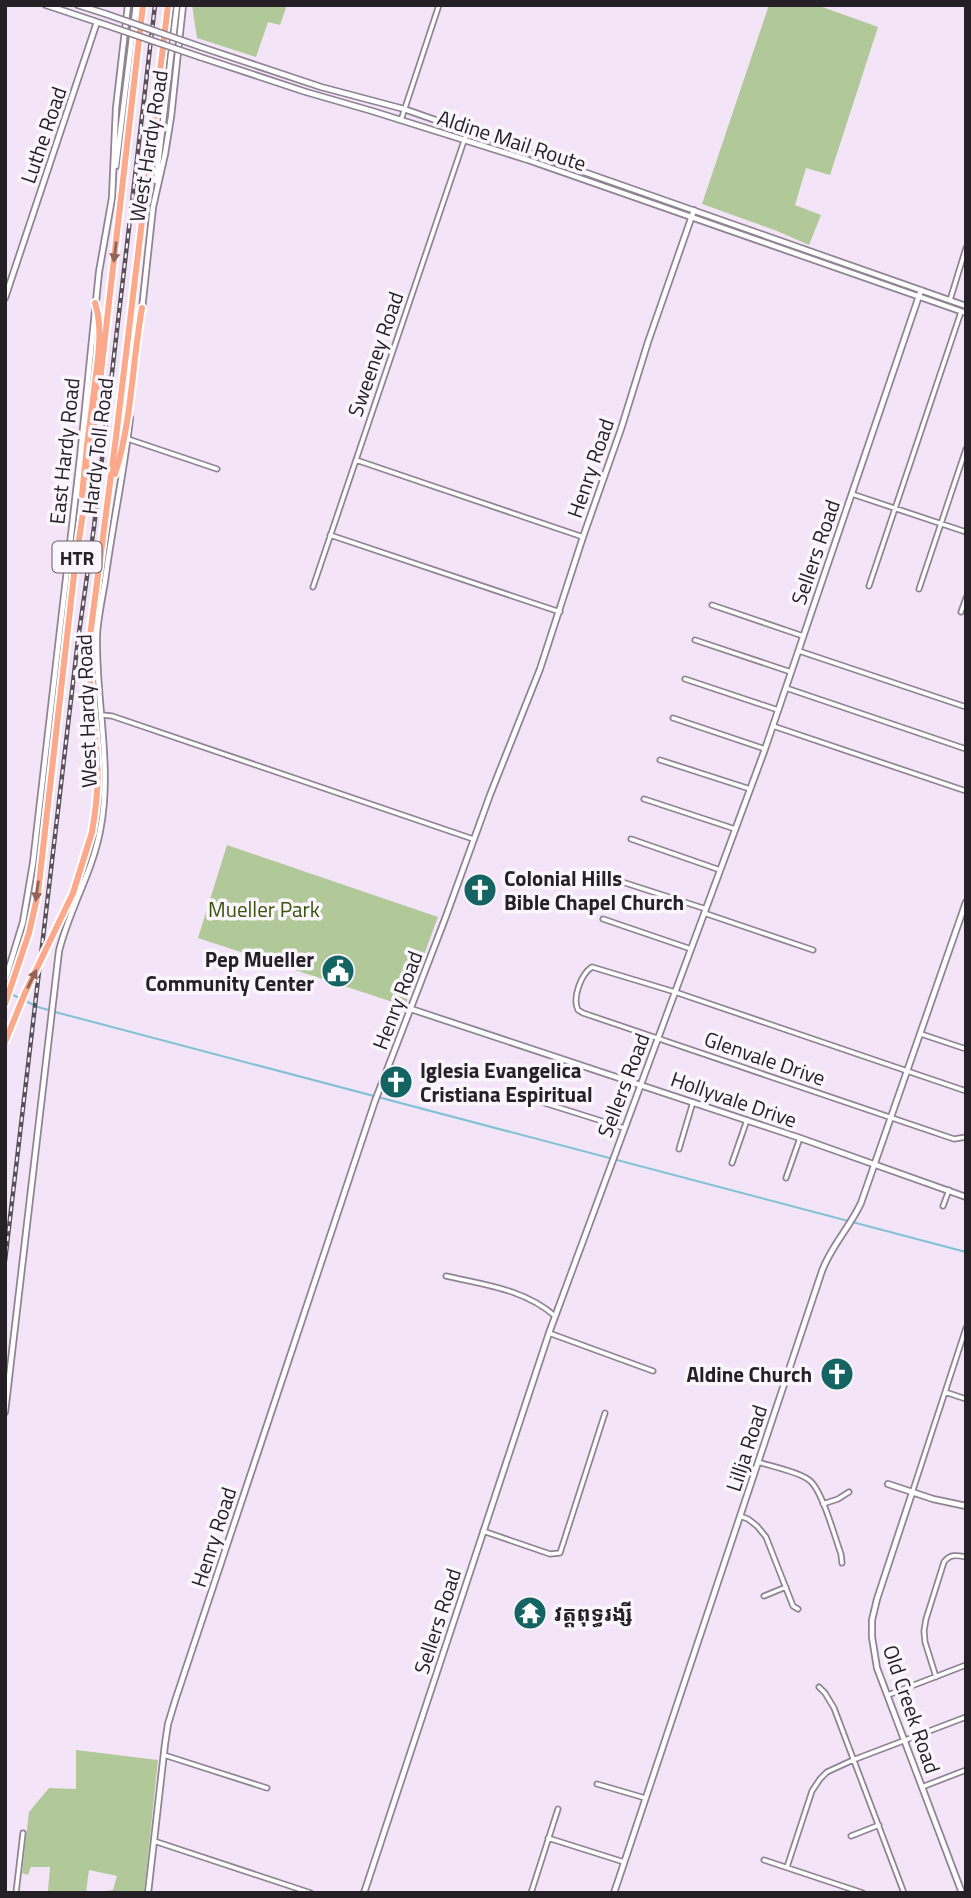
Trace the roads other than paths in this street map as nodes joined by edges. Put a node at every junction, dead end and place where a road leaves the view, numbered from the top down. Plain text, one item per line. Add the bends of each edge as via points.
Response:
1 (46, 5) edge
2 (78, 5) edge
3 (128, 5) edge
4 (136, 5) edge
5 (144, 5) edge
6 (168, 5) edge
7 (177, 5) edge
8 (183, 5) edge
9 (439, 5) edge
10 (97, 22) junction
11 (134, 24) junction
12 (133, 33) junction
13 (173, 38) junction
14 (173, 47) junction
15 (261, 67) junction
16 (260, 77) junction
17 (340, 92) junction
18 (338, 102) junction
19 (404, 109) junction
20 (401, 120) junction
21 (467, 132) junction
22 (464, 141) junction
23 (493, 141) junction
24 (491, 150) junction
25 (555, 163) junction
26 (553, 170) junction
27 (624, 186) junction
28 (622, 193) junction
29 (112, 198) junction
30 (153, 207) junction
31 (694, 210) junction
32 (691, 217) junction
33 (966, 248) edge
34 (803, 249) junction
35 (801, 256) junction
36 (920, 290) junction
37 (918, 297) junction
38 (5, 298) edge
39 (949, 300) junction
40 (96, 303) junction
41 (966, 306) edge
42 (142, 307) junction
43 (963, 313) edge
44 (128, 439) junction
45 (966, 449) edge
46 (356, 460) junction
47 (216, 469) dead end
48 (109, 493) junction
49 (851, 494) junction
50 (895, 508) junction
51 (940, 523) junction
52 (966, 532) edge
53 (330, 535) junction
54 (583, 537) junction
55 (75, 566) junction
56 (869, 586) dead end
57 (313, 587) dead end
58 (919, 589) dead end
59 (966, 598) edge
60 (712, 605) dead end
61 (560, 612) junction
62 (961, 612) dead end
63 (803, 636) junction
64 (695, 640) dead end
65 (798, 651) junction
66 (791, 672) junction
67 (685, 679) dead end
68 (786, 688) junction
69 (966, 707) edge
70 (778, 709) junction
71 (102, 715) junction
72 (673, 718) dead end
73 (773, 726) junction
74 (966, 749) edge
75 (765, 750) junction
76 (660, 760) dead end
77 (750, 789) junction
78 (966, 791) edge
79 (644, 799) dead end
80 (736, 829) junction
81 (474, 839) junction
82 (631, 839) dead end
83 (720, 870) junction
84 (617, 880) dead end
85 (966, 902) edge
86 (705, 911) junction
87 (603, 919) dead end
88 (691, 949) junction
89 (813, 950) dead end
90 (5, 981) edge
91 (675, 992) junction
92 (5, 1004) edge
93 (411, 1009) junction
94 (920, 1034) junction
95 (658, 1038) junction
96 (5, 1042) edge
97 (966, 1049) edge
98 (908, 1071) junction
99 (640, 1084) junction
100 (966, 1091) edge
101 (535, 1100) dead end
102 (693, 1102) junction
103 (892, 1117) junction
104 (747, 1120) junction
105 (624, 1128) junction
106 (966, 1137) edge
107 (800, 1138) junction
108 (678, 1149) dead end
109 (732, 1163) dead end
110 (876, 1164) junction
111 (786, 1178) dead end
112 (949, 1190) junction
113 (966, 1197) edge
114 (943, 1206) dead end
115 (446, 1276) dead end
116 (555, 1316) junction
117 (966, 1328) edge
118 (548, 1334) junction
119 (653, 1371) dead end
120 (945, 1392) junction
121 (966, 1399) edge
122 (5, 1412) edge
123 (605, 1413) dead end
124 (758, 1462) junction
125 (888, 1484) dead end
126 (849, 1492) dead end
127 (912, 1493) junction
128 (823, 1504) junction
129 (966, 1506) edge
130 (740, 1516) junction
131 (482, 1531) junction
132 (966, 1557) edge
133 (842, 1563) dead end
134 (786, 1587) junction
135 (764, 1596) dead end
136 (798, 1609) dead end
137 (966, 1665) edge
138 (936, 1677) junction
139 (819, 1687) dead end
140 (888, 1695) junction
141 (966, 1717) edge
142 (905, 1740) junction
143 (164, 1755) junction
144 (853, 1760) junction
145 (966, 1770) edge
146 (597, 1784) dead end
147 (922, 1787) junction
148 (267, 1788) dead end
149 (645, 1798) junction
150 (558, 1809) dead end
151 (879, 1825) junction
152 (23, 1833) dead end
153 (851, 1836) dead end
154 (548, 1838) junction
155 (154, 1841) junction
156 (764, 1860) dead end
157 (624, 1862) junction
158 (787, 1867) junction
159 (16, 1893) edge
160 (148, 1893) edge
161 (311, 1893) edge
162 (364, 1893) edge
163 (531, 1893) edge
164 (614, 1893) edge
165 (863, 1893) edge
166 (904, 1893) edge
167 (962, 1893) edge

1 - 10 street, Aldine Mail Route
2 - 11 street, Aldine Mail Route, bridge
3 - 29 street, East Hardy Road
4 - 11 street
5 -> 55 highway, Hardy Toll Road / HTR
6 - 48 highway, Hardy Toll Road / HTR
7 - 13 street
8 - 30 street, West Hardy Road via 165,154
9 - 19 street
10 - 12 street, Aldine Mail Route, bridge
10 - 38 street, Luthe Road
11 - 12 street, bridge
11 - 13 street, Aldine Mail Route, bridge
12 - 14 street, Aldine Mail Route, bridge
12 - 29 street
13 - 14 street, bridge
13 - 15 street, Aldine Mail Route, bridge
14 - 16 street, Aldine Mail Route, bridge
14 - 30 street
15 - 16 street
15 - 17 street, Aldine Mail Route
16 - 18 street, Aldine Mail Route
17 - 18 street
17 - 19 street, Aldine Mail Route
18 - 20 street, Aldine Mail Route
19 - 20 street
19 - 21 street, Aldine Mail Route
20 - 22 street, Aldine Mail Route
21 - 22 street, Sweeney Road
21 - 23 street, Aldine Mail Route
22 - 24 street, Aldine Mail Route
22 - 46 street, Sweeney Road
23 - 24 street
23 - 25 street, Aldine Mail Route
24 - 26 street, Aldine Mail Route
25 - 26 street
25 - 27 street, Aldine Mail Route
26 - 28 street, Aldine Mail Route
27 - 28 street
27 - 31 street, Aldine Mail Route
28 - 32 street, Aldine Mail Route
29 - 40 street, East Hardy Road
30 - 42 street, West Hardy Road
31 - 32 street, Henry Road
31 - 34 street, Aldine Mail Route
32 - 35 street, Aldine Mail Route
32 - 54 street, Henry Road
33 - 39 street
34 - 35 street
34 - 36 street, Aldine Mail Route
35 - 37 street, Aldine Mail Route
36 - 37 street, Sellers Road
36 - 39 street, Aldine Mail Route
37 - 43 street, Aldine Mail Route
37 - 49 street, Sellers Road
39 - 41 street, Aldine Mail Route
40 - 55 highway via 97,363
40 - 90 street, East Hardy Road via 33,863 23,922
42 - 44 street, West Hardy Road
42 - 48 highway via 119,460
43 - 50 street
44 - 47 street
44 - 71 street, West Hardy Road via 97,630
45 - 51 street
46 - 53 street, Sweeney Road
46 - 54 street
96 -> 48 highway, Hardy Toll Road / HTR, bridge via 73,893 92,832 97,764 89,654
49 - 50 street
49 - 63 street, Sellers Road
50 - 51 street
50 - 56 street
51 - 52 street
51 - 58 street
53 - 57 street, Sweeney Road
53 - 61 street
54 - 61 street, Henry Road
55 -> 92 highway, Hardy Toll Road / HTR via 38,892
59 - 62 street
60 - 63 street
61 - 81 street, Henry Road
63 - 65 street, Sellers Road
64 - 66 street
65 - 66 street, Sellers Road
65 - 69 street
66 - 68 street, Sellers Road
67 - 70 street
68 - 70 street, Sellers Road
68 - 74 street
70 - 73 street, Sellers Road
71 - 81 street
71 - 122 street, West Hardy Road via 103,817 59,951
72 - 75 street
73 - 75 street, Sellers Road
73 - 78 street
75 - 77 street, Sellers Road
76 - 77 street
77 - 80 street, Sellers Road
79 - 80 street
80 - 83 street, Sellers Road
81 - 93 street, Henry Road
82 - 83 street
83 - 86 street, Sellers Road
84 - 86 street
85 - 94 street, Lillja Road
86 - 88 street, Sellers Road
86 - 89 street
87 - 88 street
88 - 91 street, Sellers Road
91 - 95 street, Sellers Road
91 - 95 street, Glenvale Drive via 593,967 580,987 575,1001 578,1010
91 - 98 street
93 - 99 street, Hollyvale Drive
93 - 143 street, Henry Road via 375,1101 175,1701
94 - 97 street
94 - 98 street, Lillja Road
95 - 99 street, Sellers Road
95 - 103 street, Glenvale Drive
98 - 100 street
98 - 103 street, Lillja Road
99 - 102 street, Hollyvale Drive
99 - 105 street, Sellers Road
101 - 105 street
102 - 104 street, Hollyvale Drive
102 - 108 street
103 - 106 street, Glenvale Drive via 954,1139
103 - 110 street, Lillja Road
104 - 107 street, Hollyvale Drive
104 - 109 street
105 - 116 street, Sellers Road
107 - 110 street, Hollyvale Drive
107 - 111 street
110 - 112 street, Hollyvale Drive
110 - 124 street, Lillja Road via 854,1218 821,1270
112 - 113 street, Hollyvale Drive
112 - 114 street
115 - 116 street via 524,1296
116 - 118 street, Sellers Road
117 - 120 street
118 - 119 street
118 - 131 street, Sellers Road
120 - 121 street
120 - 127 street
123 - 131 street via 560,1553 550,1555
124 - 128 street via 810,1480
124 - 130 street, Lillja Road
125 - 127 street
126 - 128 street
127 - 129 street
127 - 140 street, Old Creek Road via 872,1620 877,1668
128 - 133 street
130 - 134 street via 763,1532
130 - 149 street, Lillja Road
131 - 162 street, Sellers Road
132 - 138 street via 954,1555 944,1562 926,1619 925,1642
134 - 135 street
134 - 136 street
137 - 138 street
138 - 140 street
139 - 144 street via 831,1701
140 - 142 street, Old Creek Road
141 - 142 street
142 - 144 street
142 - 147 street, Old Creek Road
143 - 148 street
143 - 155 street, Henry Road
144 - 151 street
144 - 158 street via 827,1772 812,1791
145 - 147 street
146 - 149 street
147 - 167 street, Old Creek Road
149 - 157 street, Lillja Road
150 - 154 street
151 - 153 street
151 - 166 street
152 - 159 street
154 - 157 street
154 - 163 street
155 - 160 street, Henry Road
155 - 161 street
156 - 158 street
157 - 164 street, Lillja Road
158 - 165 street

